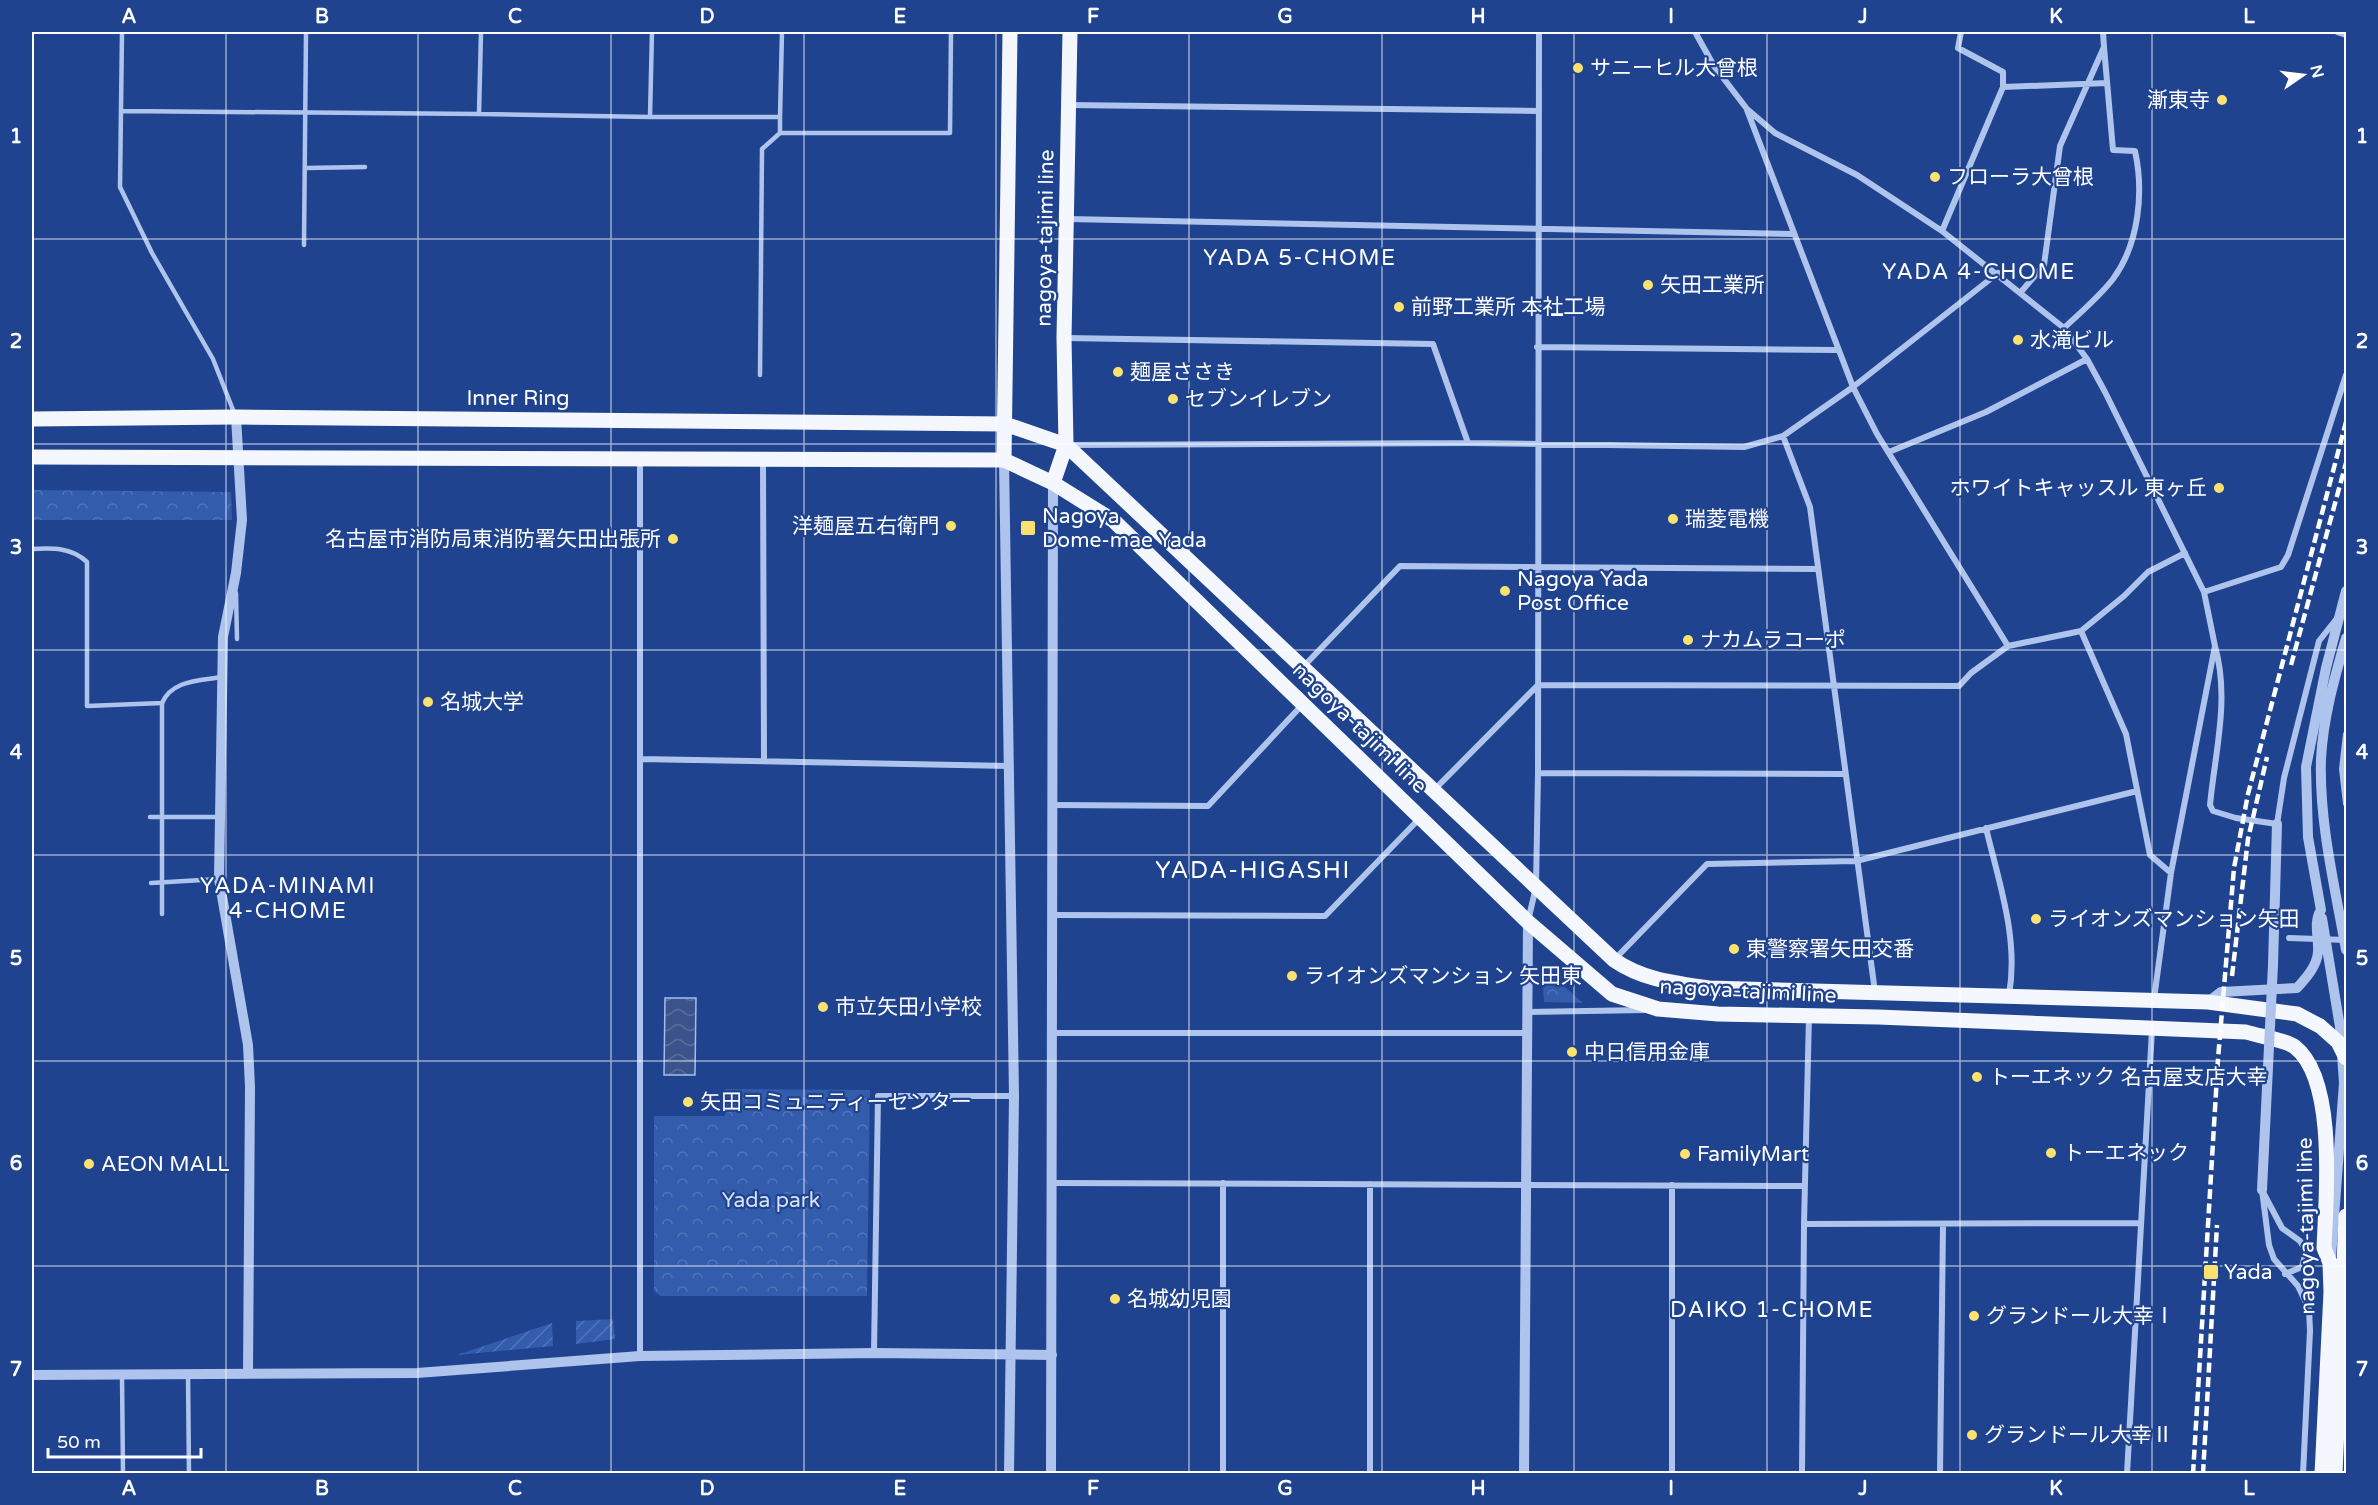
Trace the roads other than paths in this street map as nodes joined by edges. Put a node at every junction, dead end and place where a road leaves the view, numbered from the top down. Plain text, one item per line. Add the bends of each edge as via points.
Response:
1 (122, 32) edge
2 (306, 32) edge
3 (481, 32) edge
4 (652, 32) edge
5 (782, 32) edge
6 (951, 32) edge
7 (1010, 32) edge
8 (1070, 32) edge
9 (1539, 32) edge
10 (1695, 32) edge
11 (1961, 32) edge
12 (2103, 32) edge
13 (2337, 32) edge
14 (2346, 35) edge
15 (2104, 46) junction
16 (2107, 83) junction
17 (2088, 84) junction
18 (2003, 87) junction
19 (1069, 105) junction
20 (1747, 109) junction
21 (121, 111) junction
22 (1538, 111) junction
23 (305, 112) junction
24 (479, 114) junction
25 (650, 117) junction
26 (780, 117) junction
27 (780, 132) junction
28 (365, 167) dead end
29 (305, 168) junction
30 (1066, 219) junction
31 (1538, 230) junction
32 (1942, 231) junction
33 (1793, 234) junction
34 (304, 245) dead end
35 (1998, 273) junction
36 (2021, 292) junction
37 (2064, 328) junction
38 (1064, 338) junction
39 (1538, 347) junction
40 (1837, 350) junction
41 (2087, 359) junction
42 (760, 375) dead end
43 (2346, 375) edge
44 (1853, 387) junction
45 (236, 417) junction
46 (32, 419) edge
47 (1005, 424) junction
48 (1783, 436) junction
49 (1468, 443) junction
50 (1066, 445) junction
51 (1537, 445) junction
52 (1889, 452) junction
53 (240, 457) junction
54 (32, 458) edge
55 (640, 459) junction
56 (763, 460) junction
57 (1004, 460) junction
58 (1053, 483) junction
59 (32, 549) edge
60 (2185, 553) junction
61 (1538, 568) junction
62 (1818, 569) junction
63 (236, 573) junction
64 (2346, 591) edge
65 (2204, 592) junction
66 (2340, 616) junction
67 (2081, 631) junction
68 (2346, 638) edge
69 (237, 639) dead end
70 (2008, 646) junction
71 (2215, 646) junction
72 (1304, 667) junction
73 (222, 677) junction
74 (1538, 685) junction
75 (1834, 687) junction
76 (1304, 702) junction
77 (162, 704) junction
78 (2346, 734) edge
79 (640, 759) junction
80 (764, 761) junction
81 (1010, 766) junction
82 (2344, 767) edge
83 (1538, 773) junction
84 (1844, 774) junction
85 (2345, 787) edge
86 (1434, 790) junction
87 (2137, 791) junction
88 (2346, 804) edge
89 (1051, 805) junction
90 (1421, 816) junction
91 (150, 817) dead end
92 (219, 817) junction
93 (2277, 824) junction
94 (1986, 828) junction
95 (1856, 861) junction
96 (2171, 873) junction
97 (219, 879) junction
98 (151, 883) dead end
99 (1536, 887) junction
100 (2321, 910) junction
101 (162, 914) dead end
102 (1051, 915) junction
103 (1528, 922) junction
104 (2275, 938) junction
105 (2346, 940) edge
106 (2346, 950) edge
107 (1614, 960) junction
108 (1875, 992) junction
109 (2009, 996) junction
110 (2154, 1000) junction
111 (2208, 1002) junction
112 (1671, 1010) junction
113 (1527, 1012) junction
114 (1809, 1016) junction
115 (2152, 1030) junction
116 (1051, 1033) junction
117 (1526, 1033) junction
118 (2344, 1055) edge
119 (1014, 1096) junction
120 (1053, 1183) junction
121 (1223, 1184) junction
122 (1370, 1184) junction
123 (1526, 1184) junction
124 (1672, 1185) junction
125 (1804, 1186) junction
126 (2262, 1191) junction
127 (2346, 1216) edge
128 (2139, 1223) junction
129 (1804, 1224) junction
130 (1943, 1225) junction
131 (2330, 1263) junction
132 (2285, 1274) junction
133 (874, 1353) junction
134 (1010, 1354) junction
135 (1052, 1355) junction
136 (640, 1356) junction
137 (248, 1373) junction
138 (188, 1374) junction
139 (32, 1375) edge
140 (122, 1375) junction
141 (123, 1473) edge
142 (189, 1473) edge
143 (1009, 1473) edge
144 (1051, 1473) edge
145 (1223, 1473) edge
146 (1370, 1473) edge
147 (1524, 1473) edge
148 (1672, 1473) edge
149 (1802, 1473) edge
150 (1940, 1473) edge
151 (2127, 1473) edge
152 (2303, 1473) edge
153 (2322, 1473) edge
154 (2335, 1473) edge

1 - 21 lane
2 - 23 lane
3 - 24 lane
4 - 25 lane
5 - 26 lane
6 - 27 lane via 950,133
7 - 47 main road, nagoya-tajimi line
8 - 19 main road, nagoya-tajimi line
9 - 22 street
10 - 20 street via 1714,66
11 - 18 street via 1958,48 2003,72
12 - 15 street
13 - 14 street
15 - 16 street
15 - 17 street
16 - 17 street
16 - 37 street via 2112,150 2134,151 2139,171 2139,207 2115,276
17 - 18 street
17 - 36 street via 2060,146 2044,265
18 - 32 street
19 - 22 street
19 - 30 main road, nagoya-tajimi line
20 - 32 street via 1775,133 1857,175
20 - 33 street
21 - 23 lane
21 - 45 lane via 120,187 152,254 213,359
22 - 31 street
23 - 24 lane
23 - 29 lane
24 - 25 lane
25 - 26 lane
26 - 27 lane
27 - 42 lane via 762,149
28 - 29 lane
29 - 34 lane
30 - 31 street
30 - 38 main road, nagoya-tajimi line
31 - 33 street
31 - 39 street
32 - 35 street
33 - 40 street
35 - 36 street
35 - 44 street
36 - 37 street
37 - 41 street
38 - 49 street via 1433,344
38 - 50 main road, nagoya-tajimi line
39 - 40 street
39 - 51 street
40 - 44 street
41 - 52 street via 1986,412
41 - 60 street
43 - 65 street via 2281,567
44 - 48 street
44 - 52 street
45 - 46 main road, Inner Ring
45 - 47 main road, Inner Ring
45 - 53 street
47 - 50 main road, nagoya-tajimi line
47 - 57 main road, nagoya-tajimi line
48 - 51 street via 1744,447
48 - 62 street via 1810,507
49 - 50 street
49 - 51 street
50 - 58 main road
50 - 72 main road, nagoya-tajimi line
51 - 61 street
52 - 70 street
53 - 54 main road
53 - 55 main road
53 - 63 street via 242,520
55 - 56 main road
55 - 79 street
56 - 57 main road
56 - 80 street
57 - 58 main road, nagoya-tajimi line
57 - 81 street
58 - 76 main road, nagoya-tajimi line via 1114,521
58 - 89 street
59 - 77 lane via 67,550 87,562 87,705
60 - 65 street
60 - 67 street via 2148,572
61 - 62 street
61 - 72 street via 1400,566
61 - 74 street
62 - 75 street
63 - 69 lane
63 - 73 street via 223,637
64 - 66 street
65 - 71 street
66 - 93 street via 2319,641 2284,778
66 - 100 street via 2306,767 2308,837
67 - 70 street
67 - 87 street via 2126,734
68 - 106 street via 2321,756 2324,827
70 - 75 street via 1959,686
71 - 93 street via 2222,672 2212,811
71 - 96 street
72 - 86 main road, nagoya-tajimi line
73 - 77 lane via 173,687
73 - 92 street
74 - 75 street
74 - 83 street
74 - 86 street
75 - 84 street
76 - 89 street via 1208,806
76 - 90 main road, nagoya-tajimi line
77 - 101 lane, bridge
78 - 82 street
79 - 80 street
79 - 136 street
80 - 81 street
81 - 119 street
82 - 85 street
83 - 84 street
83 - 99 street
84 - 95 street
85 - 88 street
86 - 99 main road, nagoya-tajimi line
87 - 94 street
87 - 96 street via 2150,855
89 - 102 street
90 - 102 street via 1325,916
90 - 103 main road, nagoya-tajimi line
91 - 92 lane
92 - 97 street
93 - 104 street
94 - 95 street
94 - 109 street via 2013,947
95 - 107 street via 1707,864
95 - 108 street
96 - 110 street
97 - 98 lane
97 - 137 street via 248,1045
99 - 103 street
99 - 107 main road, nagoya-tajimi line
100 - 111 street via 2316,917 2318,954 2311,972 2297,988 2221,992
100 - 118 street
102 - 116 street
103 - 112 main road, nagoya-tajimi line via 1612,994 1629,1002
103 - 113 street
104 - 105 street, bridge
104 - 126 street, bridge
107 - 108 main road, nagoya-tajimi line via 1631,972 1709,988
108 - 109 main road, nagoya-tajimi line
109 - 110 main road, nagoya-tajimi line
110 - 111 main road, nagoya-tajimi line
111 - 118 main road, nagoya-tajimi line via 2297,1014 2320,1026 2338,1042
112 - 113 street
112 - 114 main road, nagoya-tajimi line
113 - 117 street
114 - 115 main road, nagoya-tajimi line
114 - 125 street
115 - 128 street
115 - 131 main road, nagoya-tajimi line via 2246,1032 2294,1047 2316,1076 2324,1109 2324,1248
116 - 117 street
116 - 120 street
117 - 123 street
118 - 131 street
119 - 133 street via 878,1096
119 - 134 street
120 - 121 street
120 - 135 street
121 - 122 street
121 - 145 street
122 - 123 street
122 - 146 street
123 - 124 street
123 - 147 street
124 - 125 street
124 - 148 street
125 - 129 street
126 - 132 street via 2269,1245
126 - 132 street via 2282,1228 2300,1241 2306,1251 2302,1267
127 - 154 main road, nagoya-tajimi line
128 - 130 street
128 - 151 street
129 - 130 street
129 - 149 street
130 - 150 street
131 - 153 main road, nagoya-tajimi line
132 - 152 street via 2298,1286 2309,1309
133 - 134 street
133 - 136 street
134 - 135 street
134 - 143 street
135 - 144 street
136 - 137 street via 417,1373
137 - 138 street
138 - 140 street
138 - 142 lane
139 - 140 street
140 - 141 lane

